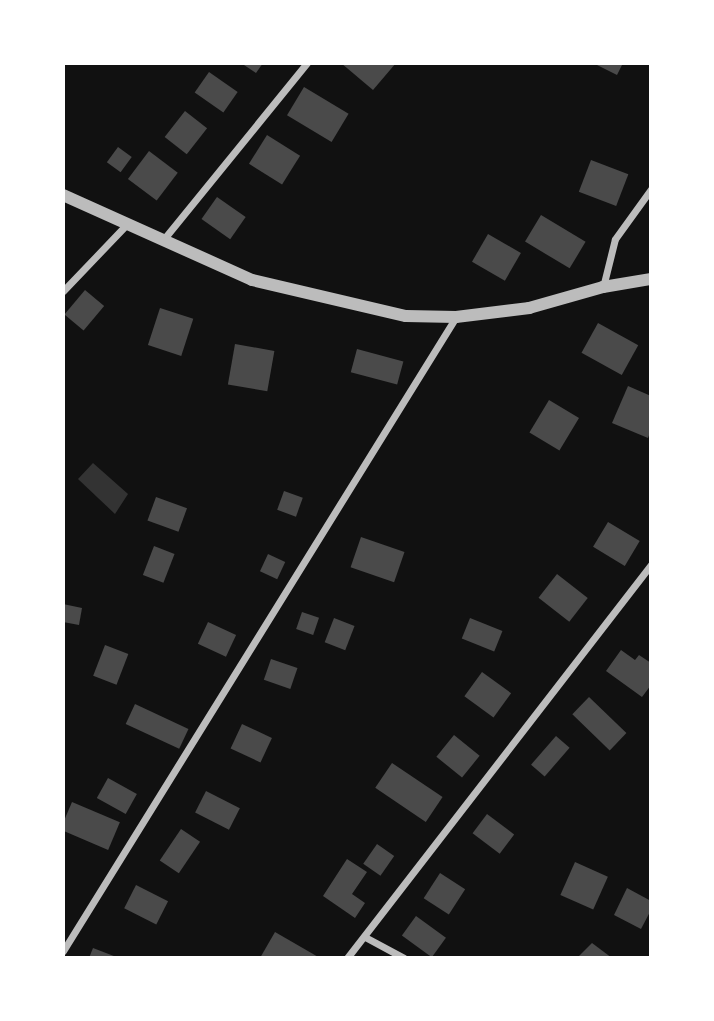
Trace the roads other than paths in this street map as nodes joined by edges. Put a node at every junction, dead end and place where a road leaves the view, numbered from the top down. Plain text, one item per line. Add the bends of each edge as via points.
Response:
1 (307, 63) edge
2 (651, 189) edge
3 (63, 195) edge
4 (127, 224) junction
5 (163, 240) junction
6 (651, 279) edge
7 (603, 287) junction
8 (63, 291) edge
9 (456, 317) junction
10 (651, 564) edge
11 (365, 937) junction
12 (63, 951) edge
13 (348, 958) edge
14 (404, 958) edge

1 - 5 street
2 - 7 street via 615,239
3 - 4 street
4 - 5 street
4 - 8 street
5 - 9 street via 251,280 406,317
6 - 7 street
7 - 9 street via 529,308
9 - 12 street
10 - 11 street
11 - 13 street
11 - 14 street

